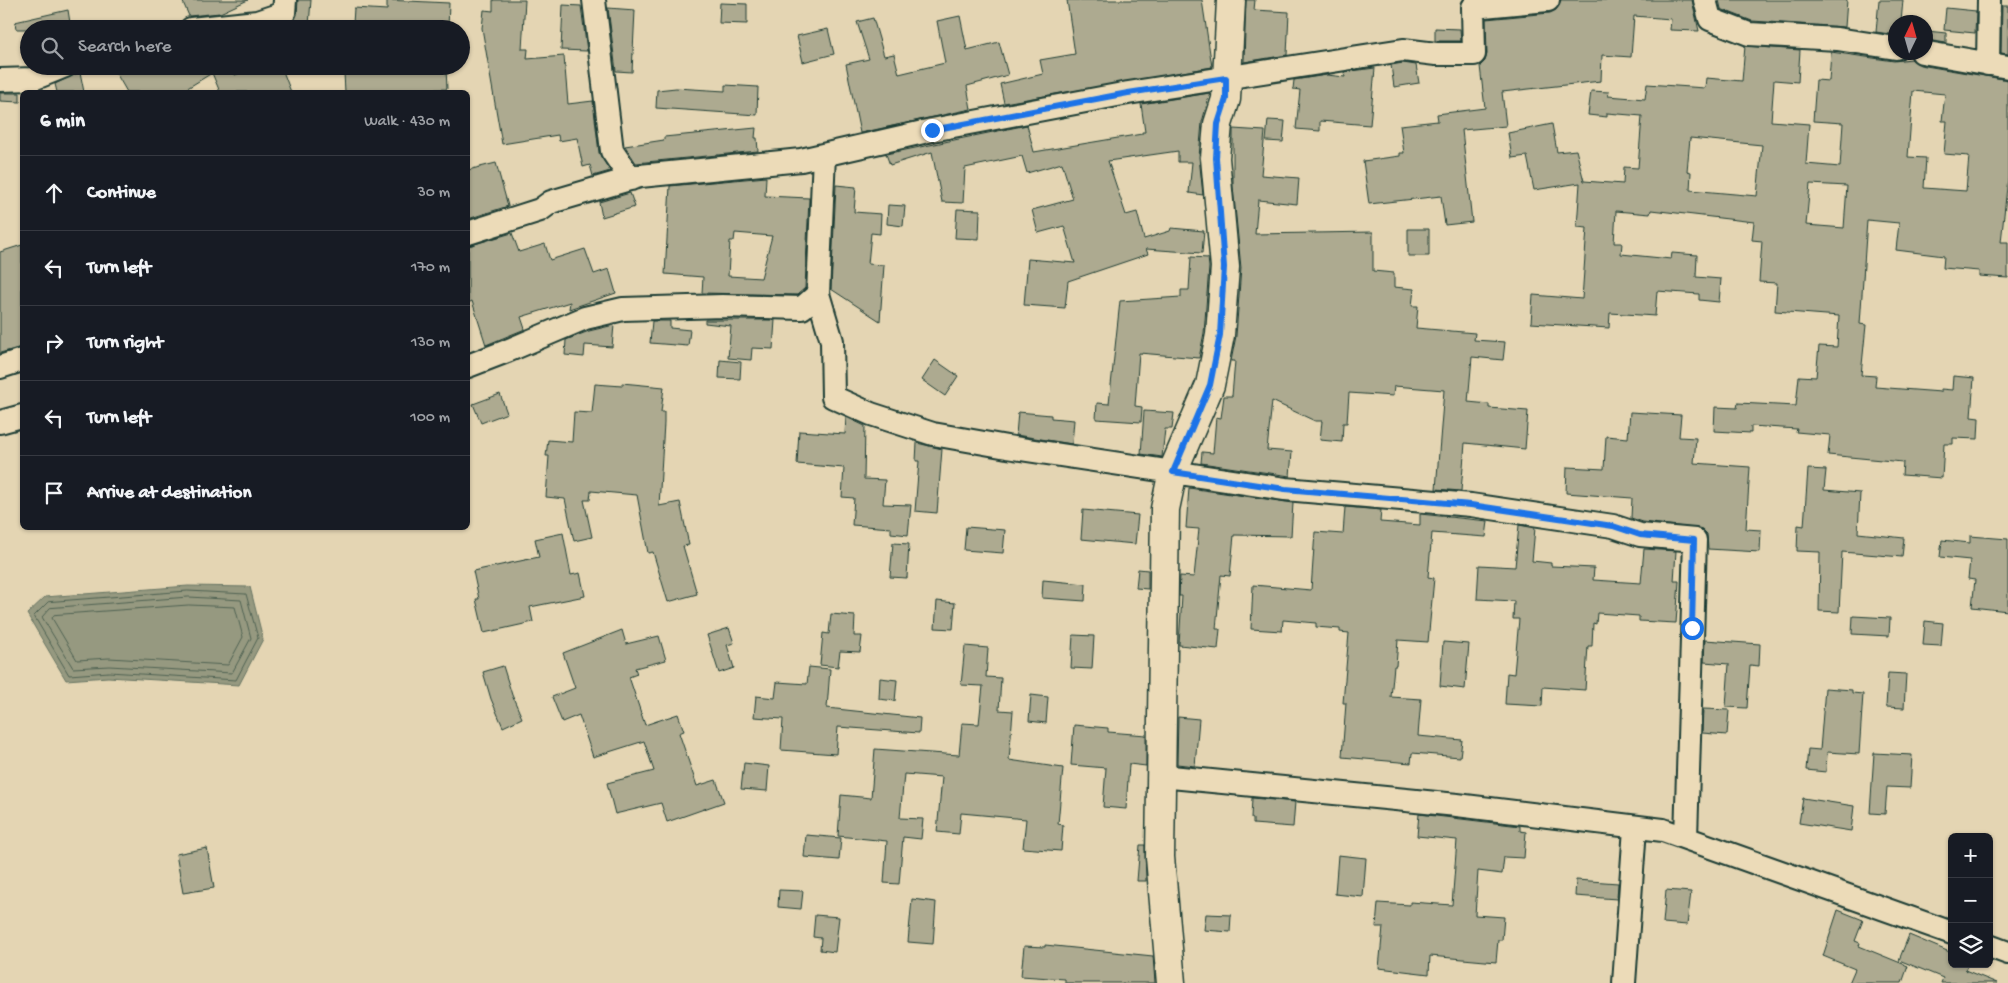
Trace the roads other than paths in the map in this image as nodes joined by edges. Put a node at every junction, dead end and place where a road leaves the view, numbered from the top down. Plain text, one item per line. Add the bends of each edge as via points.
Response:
1 (285, 0) edge
2 (594, 0) edge
3 (1231, 0) edge
4 (1548, 0) edge
5 (1704, 0) edge
6 (1989, 0) edge
7 (263, 20) edge
8 (1888, 47) edge
9 (1933, 54) edge
10 (1998, 65) edge
11 (43, 75) edge
12 (1226, 78) junction
13 (0, 80) edge
14 (824, 155) junction
15 (631, 179) junction
16 (470, 232) edge
17 (818, 294) junction
18 (20, 361) edge
19 (470, 365) edge
20 (0, 367) edge
21 (20, 417) edge
22 (0, 422) edge
23 (1173, 472) junction
24 (1161, 776) junction
25 (1635, 828) junction
26 (1686, 838) junction
27 (1948, 932) edge
28 (1993, 947) edge
29 (2008, 953) edge
30 (1171, 983) edge
31 (1624, 983) edge

1 - 7 street via 284,13
2 - 15 street via 612,152
3 - 12 street
4 - 12 street via 1473,6 1474,54 1403,50
5 - 8 street via 1710,19 1748,34 1837,39
6 - 10 street
9 - 10 street
11 - 13 street via 33,79
12 - 14 street via 932,130
12 - 23 street via 1226,99 1218,124 1216,158 1224,267 1220,335 1210,385
14 - 15 street
14 - 17 street
15 - 16 street via 551,202 540,210
17 - 19 street via 802,308 623,309 585,318
17 - 23 street via 832,340 834,397 871,414 933,434
18 - 20 street
21 - 22 street
23 - 24 street via 1165,509
23 - 26 street via 1285,489 1471,505 1613,526 1640,535 1694,540
24 - 25 street via 1458,805
24 - 30 street via 1160,857
25 - 26 street via 1664,830
25 - 31 street
26 - 27 street
28 - 29 street

